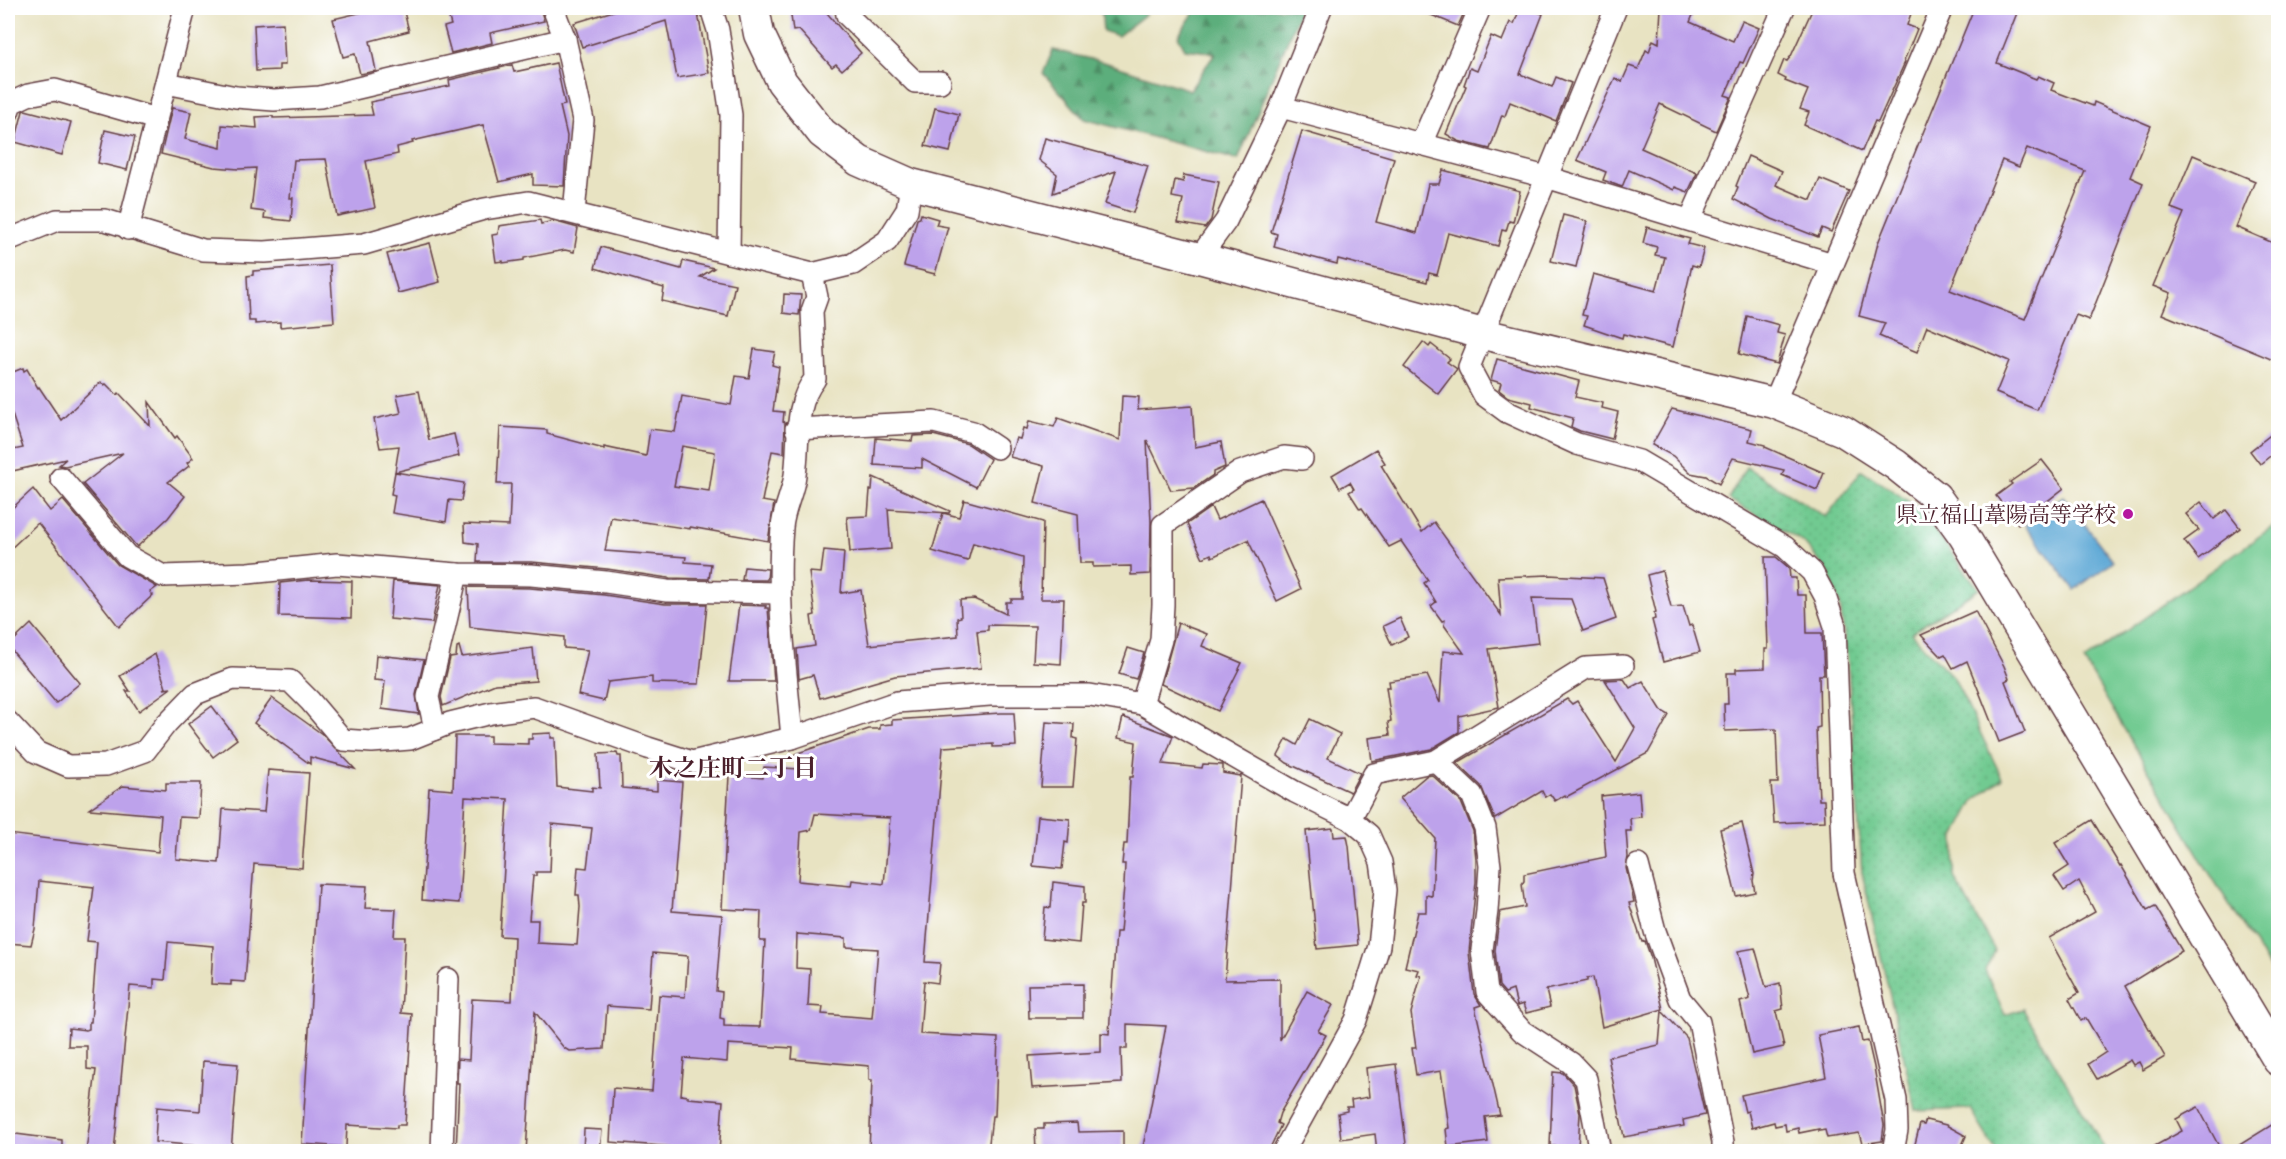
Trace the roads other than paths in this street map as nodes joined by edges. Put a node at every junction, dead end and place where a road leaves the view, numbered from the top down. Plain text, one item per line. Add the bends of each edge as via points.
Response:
1 (185, 8) edge
2 (553, 8) edge
3 (711, 8) edge
4 (754, 8) edge
5 (846, 8) edge
6 (1322, 8) edge
7 (1480, 8) edge
8 (1616, 8) edge
9 (1784, 8) edge
10 (1942, 8) edge
11 (565, 39) junction
12 (940, 82) dead end
13 (166, 83) junction
14 (1281, 107) junction
15 (8, 112) edge
16 (156, 119) junction
17 (1421, 144) junction
18 (1546, 177) junction
19 (911, 184) junction
20 (574, 213) junction
21 (1690, 220) junction
22 (129, 229) junction
23 (8, 240) edge
24 (729, 253) junction
25 (1199, 258) junction
26 (1833, 264) junction
27 (812, 274) junction
28 (1483, 334) junction
29 (1774, 403) junction
30 (796, 429) junction
31 (997, 448) dead end
32 (1302, 459) dead end
33 (61, 478) dead end
34 (457, 574) junction
35 (779, 593) junction
36 (1623, 666) dead end
37 (1142, 704) junction
38 (8, 722) edge
39 (435, 729) junction
40 (792, 738) junction
41 (1436, 761) junction
42 (1350, 819) junction
43 (1638, 865) dead end
44 (448, 978) dead end
45 (2278, 1060) edge
46 (442, 1152) edge
47 (1283, 1152) edge
48 (1600, 1152) edge
49 (1723, 1152) edge
50 (1893, 1152) edge

1 - 13 street
2 - 11 street
3 - 24 street via 731,115
4 - 19 street via 759,34 782,82 822,133 860,161
5 - 12 street via 847,15 915,82
6 - 14 street
7 - 17 street
8 - 18 street
9 - 21 street
10 - 26 street
11 - 13 street via 320,97 245,98
11 - 20 street via 583,120
13 - 16 street
14 - 17 street
14 - 25 street via 1226,220
15 - 16 street via 11,103 28,95 55,90
16 - 22 street
17 - 18 street
18 - 21 street
18 - 28 street
19 - 25 street
19 - 27 street via 907,210 886,241 853,264
20 - 22 street via 528,202 483,209 364,244 265,252 203,250
20 - 24 street
21 - 26 street
22 - 23 street via 105,220 57,220
24 - 27 street
25 - 28 street
26 - 29 street
27 - 30 street via 817,297 812,312 815,379 806,389
28 - 29 street
28 - 50 street via 1468,367 1484,394 1507,412 1577,444 1640,461 1785,548 1812,572 1825,596 1835,626 1844,873 1896,1100
29 - 45 street via 1843,431 1896,465 1935,497 1964,536
30 - 31 street via 934,422 973,432
30 - 35 street via 795,476 782,525
32 - 37 street via 1284,458 1240,472 1163,525 1161,640
33 - 34 street via 127,556 163,576 337,564
34 - 35 street via 531,575 667,591
34 - 39 street via 428,697
35 - 40 street
36 - 41 street via 1586,669
37 - 40 street via 1090,696 1036,695 897,702
37 - 42 street
38 - 39 street via 36,752 68,766 106,765 145,751 195,694 233,679 290,681 342,740 410,739
39 - 40 street via 491,713 534,707 692,762
41 - 42 street via 1374,774
41 - 48 street via 1472,795 1485,828 1490,866 1482,950 1487,992 1522,1031 1571,1063 1586,1079
42 - 47 street via 1370,835 1381,862 1385,890 1378,946 1356,1020
43 - 49 street via 1655,931 1680,999 1699,1022
44 - 46 street

